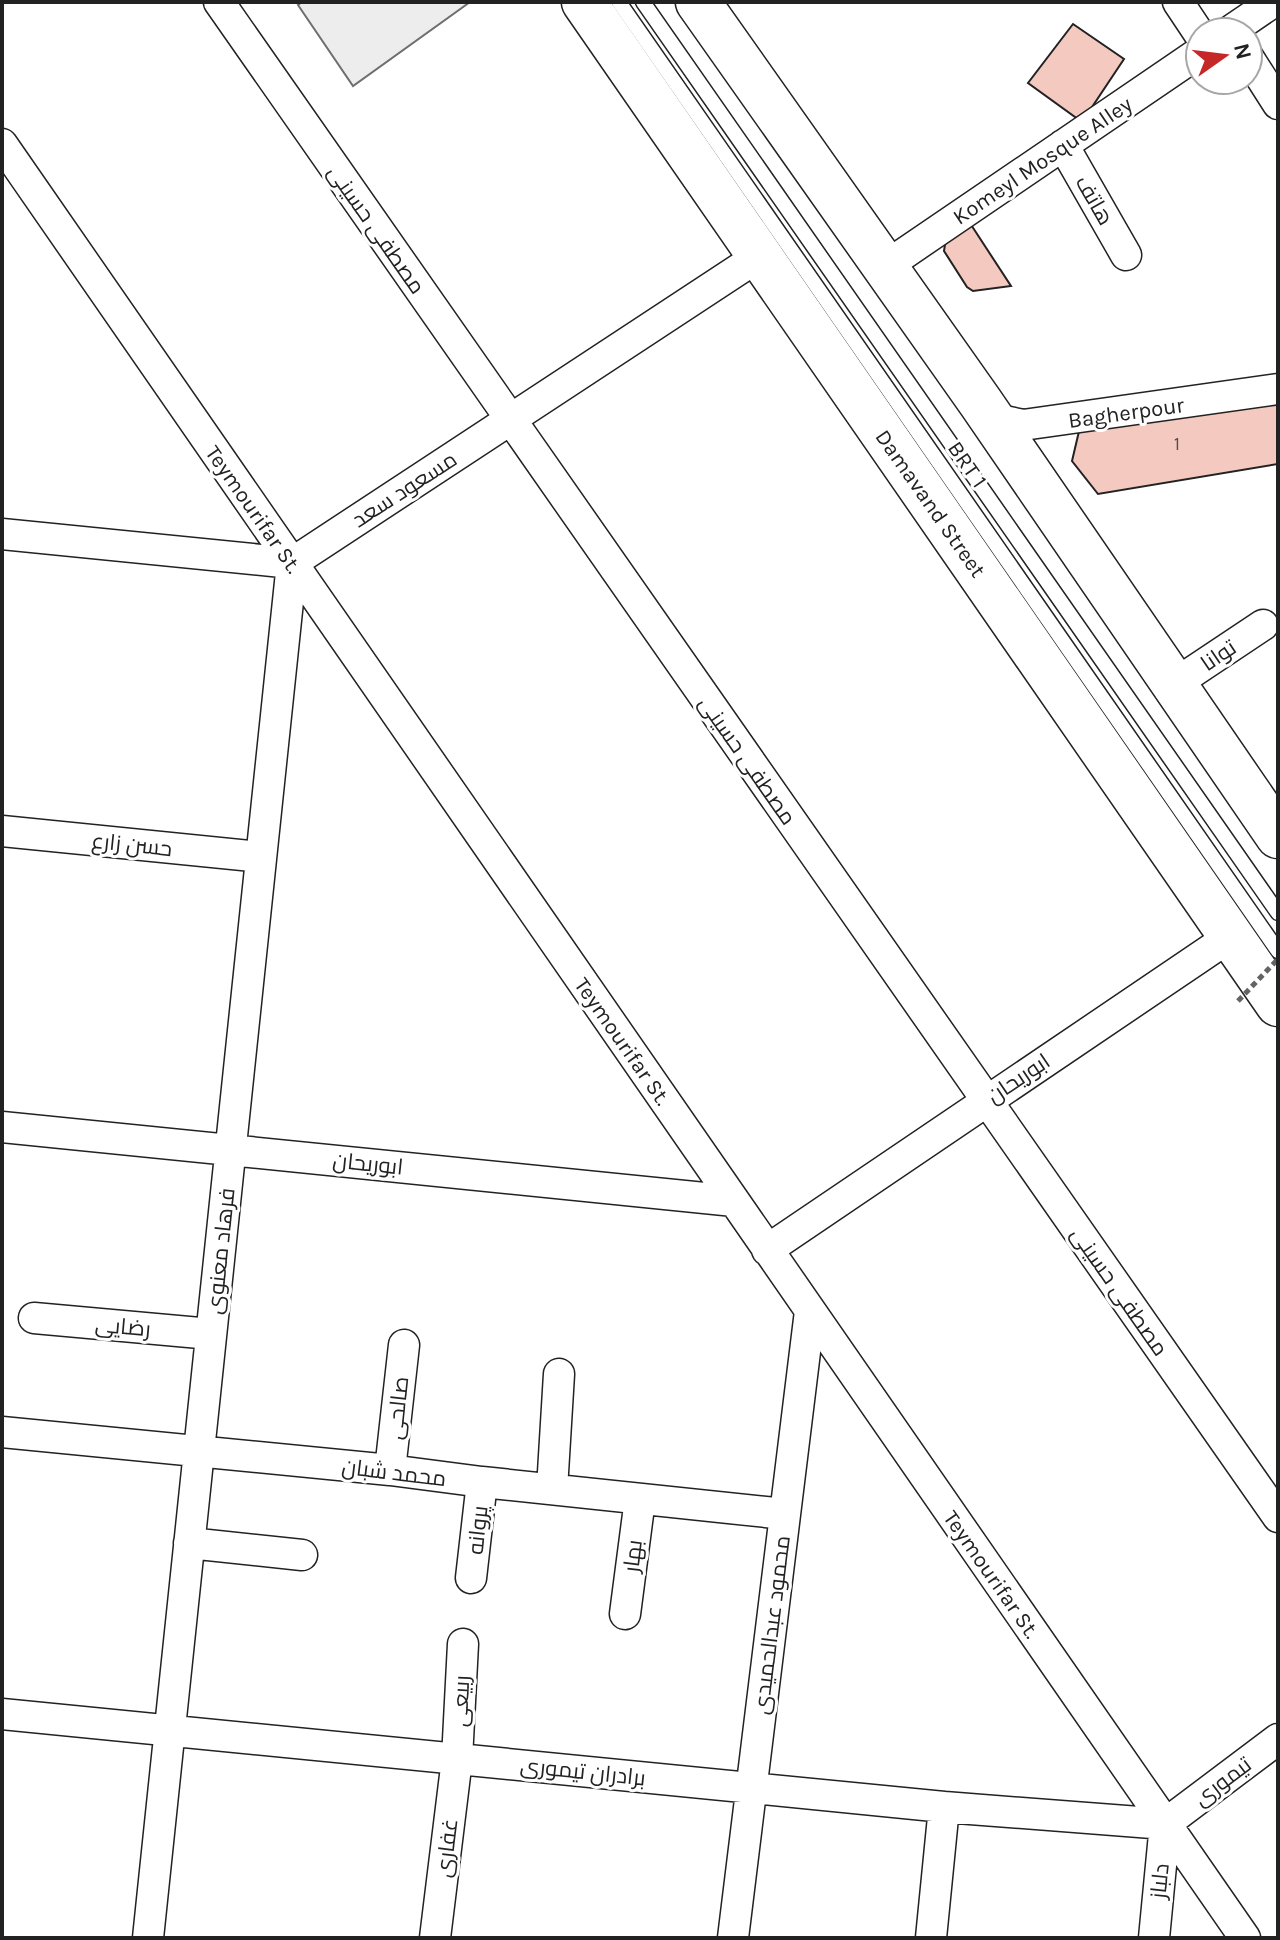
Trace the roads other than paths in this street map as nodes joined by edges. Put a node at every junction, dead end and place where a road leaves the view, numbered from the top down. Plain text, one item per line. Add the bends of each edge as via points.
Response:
1 (219, 2) edge
2 (584, 2) edge
3 (619, 2) edge
4 (643, 2) edge
5 (698, 2) edge
6 (1273, 2) edge
7 (1253, 16) edge
8 (1184, 63) edge
9 (1264, 82) edge
10 (1278, 104) edge
11 (2, 144) edge
12 (1063, 145) junction
13 (1126, 255) dead end
14 (759, 256) junction
15 (883, 268) junction
16 (1278, 389) edge
17 (981, 403) junction
18 (510, 419) junction
19 (2, 534) edge
20 (292, 563) junction
21 (1263, 625) dead end
22 (1173, 685) junction
23 (1271, 814) edge
24 (2, 831) edge
25 (261, 857) junction
26 (1278, 913) edge
27 (1231, 936) junction
28 (1278, 951) edge
29 (1258, 1003) edge
30 (986, 1100) junction
31 (2, 1127) edge
32 (231, 1149) junction
33 (734, 1201) junction
34 (767, 1250) junction
35 (810, 1311) junction
36 (34, 1318) dead end
37 (211, 1334) junction
38 (404, 1345) dead end
39 (559, 1374) dead end
40 (2, 1432) edge
41 (199, 1453) junction
42 (390, 1470) junction
43 (482, 1482) junction
44 (552, 1489) junction
45 (640, 1499) junction
46 (785, 1514) junction
47 (1278, 1517) edge
48 (189, 1543) junction
49 (302, 1555) dead end
50 (471, 1578) dead end
51 (625, 1614) dead end
52 (463, 1644) dead end
53 (2, 1714) edge
54 (170, 1731) junction
55 (1278, 1739) edge
56 (457, 1759) junction
57 (750, 1788) junction
58 (944, 1807) junction
59 (1165, 1824) junction
60 (148, 1938) edge
61 (435, 1938) edge
62 (733, 1938) edge
63 (931, 1938) edge
64 (1154, 1938) edge
65 (1245, 1938) edge

1 - 18 street, مصطفی حسینی
2 - 14 main road, Damavand Street
3 - 28 lane, BRT 1
4 - 26 lane, BRT 1
5 - 15 main road
6 - 7 street
8 - 12 street, Komeyl Mosque Alley
9 - 10 street
11 - 20 street, Teymourifar St.
12 - 13 street, هاتف
12 - 15 street, Komeyl Mosque Alley
14 - 18 street, مسعود سعد
14 - 27 main road, Damavand Street
15 - 17 main road
16 - 17 street, Bagherpour via 1023,425 1004,421
17 - 22 main road
18 - 20 street, مسعود سعد
18 - 30 street, مصطفی حسینی
19 - 20 street
20 - 25 street, فرهاد معنوی
20 - 33 street, Teymourifar St.
21 - 22 street, توانا
22 - 23 main road
24 - 25 street, حسن زارع
25 - 32 street, فرهاد معنوی
27 - 29 main road, Damavand Street
27 - 30 street, ابوریحان
30 - 34 street, ابوریحان
30 - 47 street, مصطفی حسینی
31 - 32 street, ابوریحان
32 - 33 street, ابوریحان
32 - 37 street, فرهاد معنوی
33 - 34 street, Teymourifar St.
34 - 35 street, Teymourifar St.
35 - 46 street, محمود عبدالحمیدی
35 - 59 street, Teymourifar St.
36 - 37 street, رضایی
37 - 41 street, فرهاد معنوی
38 - 42 street, صالحی
39 - 44 street
40 - 41 street, محمد شبان
41 - 42 street, محمد شبان
41 - 48 street, فرهاد معنوی
42 - 43 street, محمد شبان
43 - 44 street, محمد شبان
43 - 50 street, پروانه
44 - 45 street, محمد شبان
45 - 46 street, محمد شبان
45 - 51 street, بهار
46 - 57 street, محمود عبدالحمیدی
48 - 49 street
48 - 54 street, فرهاد معنوی
52 - 56 street, ربیعی
53 - 54 street, برادران تیموری
54 - 56 street, برادران تیموری
54 - 60 street, فرهاد معنوی
55 - 59 street, تیموری
56 - 57 street, برادران تیموری
56 - 61 street, غفاری
57 - 58 street, برادران تیموری
57 - 62 street, محمود عبدالحمیدی
58 - 59 street, برادران تیموری
58 - 63 street
59 - 64 street, دلباز
59 - 65 street, Teymourifar St.

